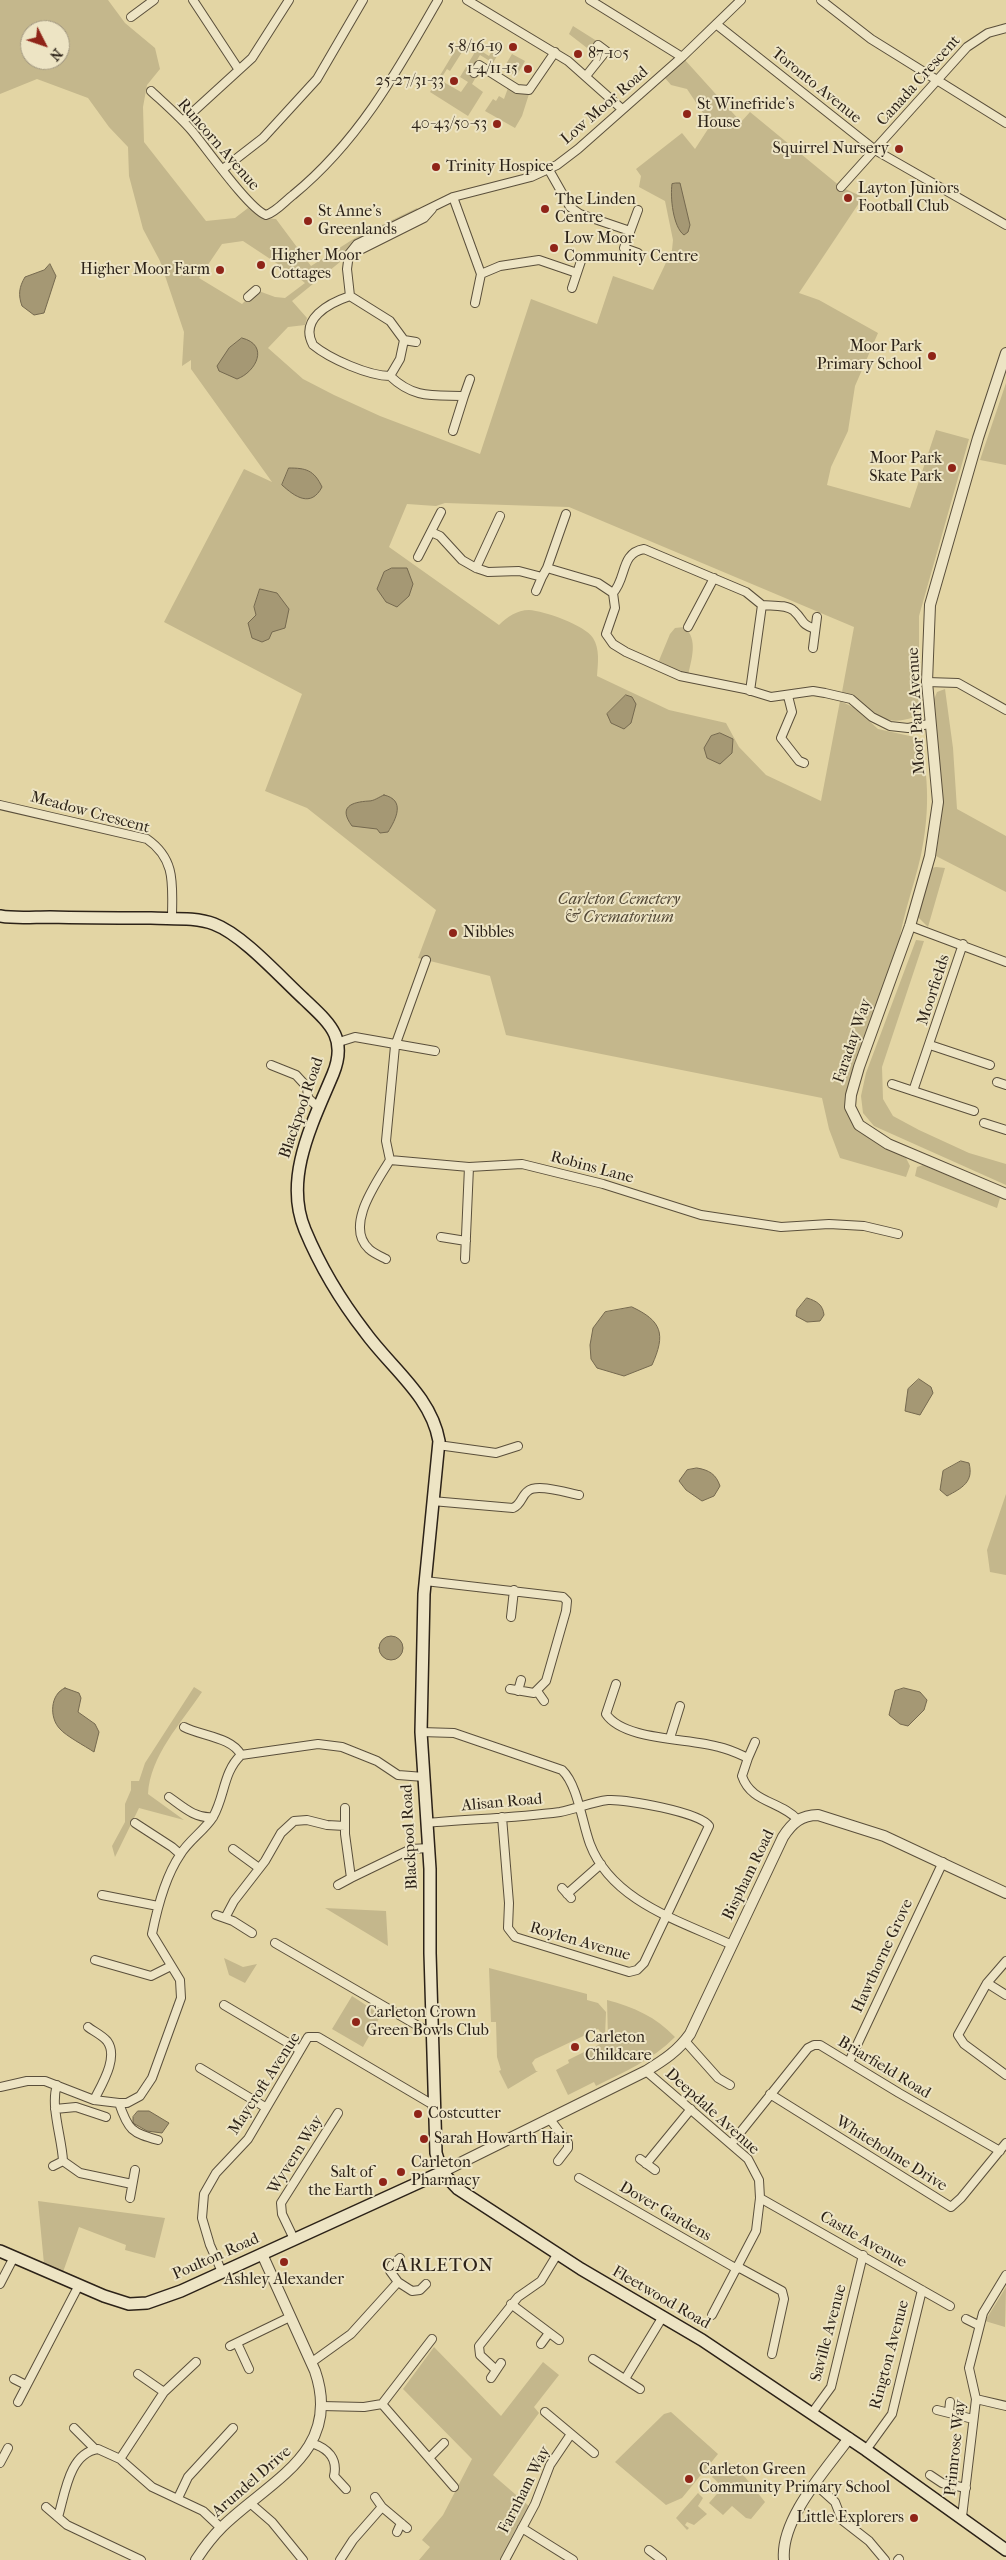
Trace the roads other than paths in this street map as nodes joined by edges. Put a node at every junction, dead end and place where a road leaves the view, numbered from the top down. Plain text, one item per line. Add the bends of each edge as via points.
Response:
1 (154, 0) edge
2 (193, 0) edge
3 (290, 0) edge
4 (363, 0) edge
5 (438, 0) edge
6 (467, 0) edge
7 (590, 0) edge
8 (741, 0) edge
9 (821, 0) edge
10 (131, 17) dead end
11 (716, 24) junction
12 (1006, 28) edge
13 (598, 45) dead end
14 (555, 52) junction
15 (682, 57) junction
16 (239, 70) junction
17 (474, 73) dead end
18 (586, 76) junction
19 (937, 82) junction
20 (151, 91) dead end
21 (622, 109) junction
22 (183, 121) junction
23 (1006, 123) edge
24 (875, 150) junction
25 (224, 168) junction
26 (549, 170) junction
27 (841, 187) dead end
28 (453, 197) junction
29 (638, 210) dead end
30 (1006, 225) edge
31 (630, 231) junction
32 (638, 253) dead end
33 (581, 261) dead end
34 (576, 273) junction
35 (481, 274) junction
36 (572, 288) dead end
37 (256, 290) dead end
38 (350, 296) junction
39 (248, 297) dead end
40 (476, 303) dead end
41 (404, 340) junction
42 (416, 342) dead end
43 (1006, 353) edge
44 (390, 376) junction
45 (470, 379) dead end
46 (464, 396) junction
47 (453, 431) dead end
48 (441, 512) dead end
49 (500, 516) dead end
50 (572, 525) dead end
51 (484, 530) dead end
52 (431, 532) junction
53 (489, 536) junction
54 (418, 557) dead end
55 (476, 568) junction
56 (546, 568) junction
57 (542, 577) junction
58 (714, 578) junction
59 (536, 591) dead end
60 (613, 593) junction
61 (762, 606) junction
62 (817, 617) dead end
63 (687, 621) dead end
64 (815, 629) junction
65 (813, 648) dead end
66 (927, 682) junction
67 (750, 690) junction
68 (788, 696) junction
69 (1006, 710) edge
70 (930, 724) junction
71 (804, 763) dead end
72 (0, 805) edge
73 (0, 916) edge
74 (172, 918) junction
75 (910, 926) junction
76 (963, 944) junction
77 (426, 960) dead end
78 (1006, 962) edge
79 (339, 1042) junction
80 (930, 1045) junction
81 (396, 1046) junction
82 (435, 1051) dead end
83 (271, 1065) dead end
84 (990, 1065) dead end
85 (997, 1082) dead end
86 (892, 1084) dead end
87 (1006, 1085) edge
88 (913, 1091) junction
89 (319, 1108) junction
90 (974, 1111) dead end
91 (984, 1123) dead end
92 (1006, 1130) edge
93 (390, 1160) junction
94 (469, 1167) junction
95 (1006, 1194) edge
96 (898, 1234) dead end
97 (441, 1237) dead end
98 (466, 1241) junction
99 (386, 1259) dead end
100 (464, 1259) dead end
101 (438, 1445) junction
102 (518, 1446) dead end
103 (580, 1495) dead end
104 (432, 1500) junction
105 (425, 1581) junction
106 (514, 1590) junction
107 (511, 1617) dead end
108 (521, 1680) dead end
109 (616, 1684) dead end
110 (537, 1691) junction
111 (544, 1701) dead end
112 (680, 1706) dead end
113 (184, 1727) dead end
114 (421, 1732) junction
115 (670, 1738) junction
116 (755, 1742) dead end
117 (241, 1755) junction
118 (748, 1758) junction
119 (424, 1777) junction
120 (169, 1797) dead end
121 (344, 1808) dead end
122 (579, 1808) junction
123 (212, 1817) junction
124 (502, 1817) junction
125 (798, 1820) junction
126 (427, 1822) junction
127 (135, 1823) dead end
128 (345, 1826) junction
129 (429, 1848) junction
130 (233, 1849) dead end
131 (180, 1854) junction
132 (943, 1862) junction
133 (601, 1864) junction
134 (259, 1868) junction
135 (351, 1878) junction
136 (338, 1885) dead end
137 (567, 1893) dead end
138 (1006, 1893) edge
139 (102, 1895) dead end
140 (158, 1906) junction
141 (216, 1915) dead end
142 (667, 1915) junction
143 (225, 1918) junction
144 (252, 1934) dead end
145 (275, 1943) dead end
146 (732, 1945) junction
147 (95, 1960) dead end
148 (1006, 1961) edge
149 (171, 1966) junction
150 (987, 1982) junction
151 (1006, 1995) edge
152 (224, 2005) dead end
153 (88, 2027) dead end
154 (432, 2034) junction
155 (685, 2041) junction
156 (300, 2050) junction
157 (849, 2062) junction
158 (200, 2068) dead end
159 (646, 2071) junction
160 (1006, 2075) edge
161 (57, 2085) junction
162 (730, 2085) dead end
163 (0, 2087) edge
164 (770, 2094) junction
165 (94, 2100) junction
166 (119, 2103) junction
167 (435, 2106) junction
168 (265, 2107) junction
169 (55, 2109) junction
170 (691, 2110) junction
171 (338, 2113) dead end
172 (106, 2118) dead end
173 (549, 2118) junction
174 (158, 2140) dead end
175 (1006, 2143) edge
176 (731, 2144) junction
177 (1000, 2151) junction
178 (63, 2161) junction
179 (558, 2161) dead end
180 (53, 2166) dead end
181 (135, 2170) dead end
182 (654, 2170) dead end
183 (442, 2172) junction
184 (579, 2178) dead end
185 (132, 2184) junction
186 (130, 2198) dead end
187 (760, 2198) junction
188 (294, 2239) junction
189 (0, 2251) edge
190 (558, 2253) junction
191 (262, 2254) junction
192 (863, 2255) junction
193 (14, 2257) junction
194 (400, 2258) dead end
195 (737, 2268) junction
196 (222, 2272) junction
197 (1006, 2275) edge
198 (398, 2282) junction
199 (0, 2284) edge
200 (426, 2284) dead end
201 (78, 2285) junction
202 (922, 2290) junction
203 (511, 2304) junction
204 (950, 2306) dead end
205 (712, 2315) dead end
206 (290, 2318) junction
207 (662, 2318) junction
208 (966, 2319) dead end
209 (978, 2325) junction
210 (549, 2333) junction
211 (432, 2340) dead end
212 (559, 2340) dead end
213 (540, 2344) dead end
214 (772, 2354) dead end
215 (593, 2359) dead end
216 (196, 2362) dead end
217 (312, 2362) junction
218 (249, 2369) dead end
219 (138, 2374) dead end
220 (491, 2378) dead end
221 (14, 2379) dead end
222 (625, 2379) junction
223 (26, 2385) junction
224 (640, 2389) dead end
225 (164, 2392) junction
226 (976, 2399) junction
227 (18, 2402) dead end
228 (950, 2402) dead end
229 (382, 2404) junction
230 (322, 2406) junction
231 (1006, 2406) edge
232 (937, 2410) dead end
233 (545, 2412) dead end
234 (948, 2412) junction
235 (812, 2413) junction
236 (972, 2419) junction
237 (74, 2428) dead end
238 (233, 2428) dead end
239 (572, 2434) junction
240 (848, 2438) junction
241 (312, 2443) junction
242 (444, 2443) dead end
243 (8, 2448) dead end
244 (95, 2449) junction
245 (866, 2450) junction
246 (594, 2453) dead end
247 (429, 2458) junction
248 (120, 2459) junction
249 (1, 2460) edge
250 (930, 2475) dead end
251 (815, 2484) junction
252 (454, 2487) dead end
253 (966, 2488) junction
254 (346, 2489) dead end
255 (376, 2497) dead end
256 (178, 2498) junction
257 (250, 2503) junction
258 (46, 2507) dead end
259 (382, 2507) junction
260 (962, 2516) junction
261 (58, 2517) junction
262 (221, 2528) junction
263 (522, 2528) junction
264 (396, 2532) dead end
265 (649, 2550) dead end
266 (1006, 2550) edge
267 (130, 2558) edge
268 (660, 2559) edge
269 (141, 2560) edge
270 (196, 2560) edge
271 (303, 2560) edge
272 (340, 2560) edge
273 (505, 2560) edge
274 (573, 2560) edge
275 (784, 2560) edge
276 (885, 2560) edge

1 - 10 street
2 - 16 street
3 - 16 street via 265,40
4 - 25 street via 317,78 263,138
5 - 25 street, Runcorn Avenue via 395,76 342,150 308,183 266,215
6 - 14 street
7 - 15 street
8 - 11 street, Low Moor Road
9 - 19 street via 871,39
11 - 15 street, Low Moor Road
11 - 24 street, Toronto Avenue
12 - 19 street, Canada Crescent via 977,38
13 - 18 street via 606,51
14 - 17 street via 534,86 526,90 517,88 481,62
14 - 18 street
15 - 21 street, Low Moor Road
16 - 22 street
18 - 21 street
19 - 23 street
19 - 24 street, Canada Crescent
20 - 22 street, Runcorn Avenue
21 - 26 street, Low Moor Road
22 - 25 street, Runcorn Avenue
24 - 27 street, Canada Crescent
24 - 30 street, Toronto Avenue
26 - 28 street, Low Moor Road
26 - 31 street via 570,207 580,214
28 - 35 street
28 - 38 street, Low Moor Road via 357,244 349,254
29 - 31 street
31 - 32 street via 624,248
33 - 34 street
34 - 35 street via 538,260 500,266
34 - 36 street
35 - 40 street
37 - 39 street
38 - 41 street via 390,322
38 - 44 street via 325,307 310,324 309,338 318,350 377,376
41 - 42 street
41 - 44 street via 400,359
43 - 66 street, Moor Park Avenue via 930,605
44 - 46 street via 402,388 422,396
45 - 46 street
46 - 47 street
48 - 52 street
49 - 53 street
50 - 56 street via 565,518
51 - 53 street
52 - 54 street
52 - 55 street
53 - 55 street
55 - 57 street via 488,572 520,571
56 - 57 street
56 - 60 street via 598,583
57 - 59 street
58 - 60 street via 644,549 628,556 622,582
58 - 61 street via 746,592
58 - 63 street
60 - 67 street via 615,608 606,634 613,644 680,676
61 - 64 street via 785,607 794,611 803,625
61 - 67 street
62 - 64 street
64 - 65 street
66 - 69 street via 958,683
66 - 70 street, Moor Park Avenue
67 - 68 street via 771,697
68 - 70 street via 825,693 851,699 872,717 890,726 908,728
68 - 71 street via 792,712 777,739
70 - 75 street, Moor Park Avenue via 938,802 930,856
72 - 74 street, Meadow Crescent via 147,839 160,848 171,871
73 - 74 main road, Blackpool Road
74 - 79 main road, Blackpool Road via 213,924 231,933 331,1026
75 - 76 street
75 - 95 street, Faraday Way via 859,1067 850,1098 852,1114 859,1125 888,1144
76 - 78 street
76 - 80 street, Moorfields
77 - 81 street
79 - 81 street via 355,1037
79 - 89 main road, Blackpool Road via 336,1066
80 - 84 street, Moorfields
80 - 88 street, Moorfields
81 - 82 street
81 - 93 street via 386,1141
83 - 89 street via 296,1076 307,1087 308,1098
85 - 87 street
86 - 88 street
88 - 90 street
89 - 101 main road, Blackpool Road via 299,1164 296,1184 304,1229 333,1285 363,1330 424,1402 435,1423
91 - 92 street
93 - 94 street, Robins Lane
93 - 99 street via 359,1220 368,1249
94 - 96 street, Robins Lane via 522,1164 603,1184 701,1215 781,1227 864,1226
94 - 98 street
97 - 98 street
98 - 100 street
101 - 102 street via 496,1453
101 - 104 main road, Blackpool Road
103 - 104 street via 535,1487 526,1492 513,1508
104 - 105 main road, Blackpool Road
105 - 106 street
105 - 114 main road, Blackpool Road
106 - 107 street
106 - 110 street via 560,1596 566,1601 546,1681
108 - 110 street via 514,1690
109 - 115 street via 606,1711 608,1717 619,1726
110 - 111 street
112 - 115 street
113 - 117 street via 226,1742 237,1748
114 - 119 main road, Blackpool Road
114 - 122 street via 454,1733 562,1770 570,1780
115 - 118 street via 719,1747
116 - 118 street
117 - 119 street via 318,1744 334,1746 377,1761 398,1775
117 - 123 street via 228,1771
118 - 125 street via 742,1776 748,1788 760,1799 785,1808
119 - 126 main road, Blackpool Road
120 - 123 street via 191,1813
121 - 128 street
122 - 124 street, Alisan Road
122 - 133 street
122 - 142 street, Alisan Road via 607,1800 624,1800 672,1810 708,1823 708,1832
123 - 131 street
124 - 126 street, Alisan Road
124 - 142 street, Roylen Avenue via 508,1928 515,1937 633,1972 644,1963
125 - 132 street, Bispham Road via 812,1815 832,1819 884,1836
125 - 146 street, Bispham Road via 783,1837
126 - 129 main road, Blackpool Road
127 - 131 street
128 - 134 street via 307,1820 294,1822 281,1833
128 - 135 street
129 - 135 street via 411,1849
129 - 154 main road, Blackpool Road
130 - 134 street
131 - 140 street
132 - 138 street, Bispham Road
132 - 157 street, Hawthorne Grove
133 - 137 street
133 - 142 street via 630,1895
134 - 143 street
135 - 136 street
139 - 140 street
140 - 149 street via 152,1934
141 - 143 street
142 - 146 street
143 - 144 street
145 - 154 street
146 - 155 street, Bispham Road
147 - 149 street via 151,1976
148 - 150 street
149 - 166 street via 180,1980 181,1998 168,2039 152,2078 140,2096 127,2103
150 - 151 street
150 - 160 street via 958,2035 964,2044
152 - 156 street
153 - 165 street via 107,2041 111,2052
154 - 167 main road, Blackpool Road
155 - 159 street, Bispham Road via 666,2059
155 - 162 street via 712,2072
156 - 167 street, Maycroft Avenue via 308,2037 318,2037
156 - 168 street, Maycroft Avenue
157 - 164 street, Briarfield Road via 814,2044
157 - 177 street, Briarfield Road
158 - 168 street
159 - 170 street, Deepdale Avenue
159 - 173 street, Bispham Road
161 - 163 street via 27,2081
161 - 165 street
161 - 169 street
164 - 176 street, Briarfield Road
164 - 177 street, Whiteholme Drive via 951,2207
165 - 166 street
166 - 174 street via 125,2122 136,2134
167 - 183 main road, Blackpool Road via 436,2153
168 - 196 street, Maycroft Avenue via 248,2138 216,2173 204,2194 202,2218
169 - 172 street via 76,2107
169 - 178 street
170 - 176 street, Deepdale Avenue
170 - 182 street via 643,2161
171 - 188 street, Wyvern Way via 281,2203 282,2214
173 - 179 street via 568,2143
173 - 183 street, Bispham Road
175 - 177 street, Whiteholme Drive
176 - 187 street, Deepdale Avenue via 755,2170
178 - 180 street
178 - 185 street via 80,2174
181 - 185 street
183 - 188 main road, Poulton Road
183 - 190 main road, Fleetwood Road via 458,2189
184 - 195 street, Dover Gardens
185 - 186 street
187 - 192 street, Castle Avenue
187 - 195 street, Deepdale Avenue via 756,2231
188 - 191 main road, Poulton Road
189 - 193 main road, Poulton Road
190 - 203 street via 541,2281
190 - 207 main road, Fleetwood Road
191 - 196 main road, Poulton Road
191 - 206 street, Arundel Drive
192 - 202 street, Castle Avenue
192 - 235 street, Saville Avenue via 831,2388
193 - 199 street
193 - 201 main road, Poulton Road
194 - 198 street via 390,2271
195 - 205 street, Deepdale Avenue
195 - 214 street, Dover Gardens via 782,2291 784,2299
196 - 201 main road, Poulton Road via 181,2291 139,2305
197 - 209 street, Primrose Way
198 - 200 street via 412,2291 420,2290
198 - 217 street via 351,2334
201 - 223 street
202 - 204 street, Castle Avenue
202 - 245 street, Rington Avenue via 892,2414
203 - 210 street
203 - 220 street via 478,2350 499,2367
206 - 217 street, Arundel Drive
206 - 218 street via 233,2344
207 - 222 street
207 - 235 main road, Fleetwood Road via 702,2340
208 - 209 street
209 - 226 street, Primrose Way via 979,2335 969,2368
210 - 212 street
210 - 213 street
211 - 229 street
215 - 222 street
216 - 225 street via 181,2370
217 - 230 street, Arundel Drive
219 - 225 street
221 - 223 street
222 - 224 street
223 - 227 street
225 - 248 street
226 - 231 street
226 - 236 street, Primrose Way
228 - 234 street
229 - 230 street
229 - 247 street
230 - 241 street, Arundel Drive
232 - 234 street
233 - 239 street, Farnham Way
234 - 236 street
235 - 240 main road, Fleetwood Road
236 - 253 street, Primrose Way
237 - 244 street
238 - 256 street via 219,2436 188,2477
239 - 246 street, Farnham Way
239 - 263 street, Farnham Way via 550,2465 542,2490
240 - 245 main road, Fleetwood Road
240 - 251 street
241 - 254 street via 320,2445 334,2460 334,2476
241 - 257 street, Arundel Drive via 299,2462
242 - 247 street
243 - 249 street
244 - 248 street
244 - 261 street via 84,2454 74,2466
245 - 260 main road, Fleetwood Road
247 - 252 street
248 - 256 street via 152,2487
250 - 253 street via 942,2483
251 - 275 street via 790,2524
251 - 276 street via 836,2502 842,2520 861,2534
253 - 260 street, Primrose Way
255 - 259 street
256 - 262 street via 203,2511
257 - 262 street, Arundel Drive
257 - 271 street via 272,2522
258 - 261 street
259 - 264 street via 404,2525
259 - 272 street
260 - 266 main road, Fleetwood Road
261 - 267 street
262 - 270 street, Arundel Drive
263 - 273 street, Farnham Way
263 - 274 street
265 - 268 street
267 - 269 street

